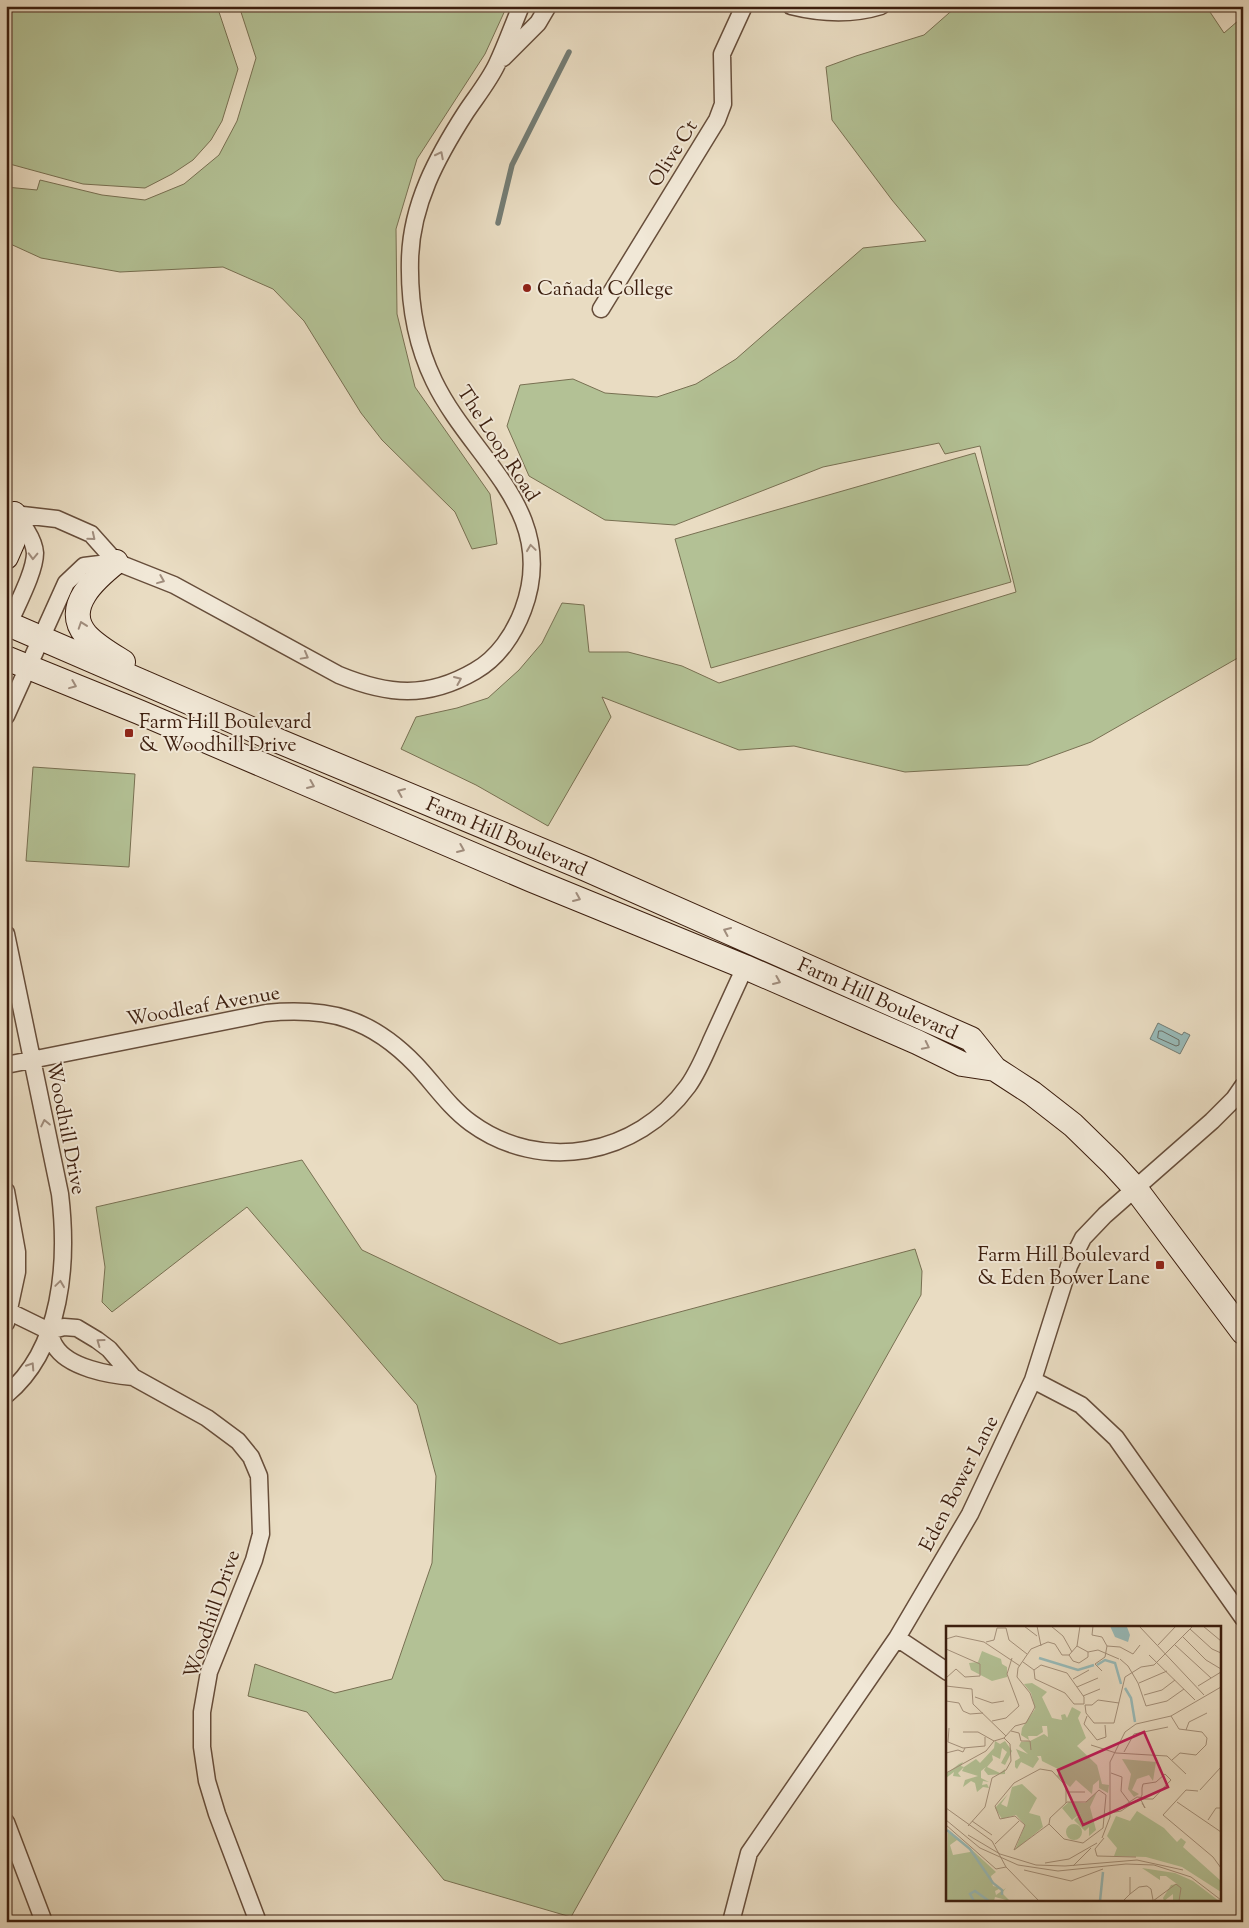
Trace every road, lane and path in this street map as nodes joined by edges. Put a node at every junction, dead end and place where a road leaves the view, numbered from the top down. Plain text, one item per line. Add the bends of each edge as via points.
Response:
1 (521, 6) edge
2 (548, 6) edge
3 (744, 6) edge
4 (791, 6) edge
5 (881, 6) edge
6 (496, 65) junction
7 (601, 309) dead end
8 (10, 512) edge
9 (6, 557) edge
10 (116, 562) junction
11 (7, 626) edge
12 (41, 639) junction
13 (17, 662) edge
14 (174, 696) junction
15 (6, 716) edge
16 (6, 934) edge
17 (745, 967) junction
18 (32, 1060) junction
19 (6, 1065) edge
20 (995, 1069) junction
21 (1243, 1086) edge
22 (1135, 1188) junction
23 (6, 1191) edge
24 (7, 1315) edge
25 (49, 1331) junction
26 (1243, 1332) edge
27 (133, 1377) junction
28 (1033, 1380) junction
29 (6, 1395) edge
30 (1243, 1618) edge
31 (898, 1638) junction
32 (946, 1671) edge
33 (6, 1822) edge
34 (44, 1922) edge
35 (258, 1922) edge
36 (731, 1922) edge

1 - 6 street, The Loop Road
2 - 6 street via 538,23
3 - 7 street, Olive Ct via 722,54 722,104 717,120
4 - 5 street via 828,12 851,12
10 -> 6 street, The Loop Road via 174,585 339,675 382,690 434,689 483,667 502,648 518,622 528,595 533,566 529,536 521,511 450,410 434,381 422,350 410,288 414,228 432,171
8 - 9 main road via 13,541
8 -> 10 street via 57,519 92,534
8 -> 11 street via 31,538 35,553 32,568
10 - 12 street via 84,566 66,583
14 -> 10 main road via 96,645 84,633 79,620 84,594 94,580
11 - 12 main road, Farm Hill Boulevard
12 - 13 street
12 - 14 main road, Farm Hill Boulevard
13 - 15 street
13 -> 17 main road, Farm Hill Boulevard
20 -> 14 main road, Farm Hill Boulevard via 971,1039 586,869
16 - 18 street, Woodhill Drive
17 - 18 street, Woodleaf Avenue via 703,1060 688,1086 668,1110 642,1130 614,1144 579,1152 545,1152 493,1136 470,1123 397,1047 351,1019 324,1012 266,1013
17 -> 20 main road, Farm Hill Boulevard via 962,1064
18 - 19 street, Woodleaf Avenue
25 -> 18 street, Woodhill Drive via 60,1286 64,1228
20 - 22 main road, Farm Hill Boulevard via 1073,1125
21 - 22 street, Eden Bower Lane via 1212,1121
22 - 26 main road, Farm Hill Boulevard
22 - 28 street, Eden Bower Lane via 1083,1238 1070,1266
23 - 24 street via 17,1252 17,1272
24 - 25 street
25 - 27 street, Woodhill Drive via 55,1346 65,1356 98,1371
27 -> 25 street, Woodhill Drive via 109,1349 77,1328
29 -> 25 street, Woodhill Drive via 24,1377
27 - 35 street, Woodhill Drive via 207,1418 238,1441 251,1457 259,1476 260,1534 254,1560 209,1672 202,1712 202,1747 207,1781
28 - 30 street via 1082,1405 1116,1438
28 - 31 street, Eden Bower Lane via 970,1514
31 - 32 street
31 - 36 street, Eden Bower Lane via 749,1853
33 - 34 street

